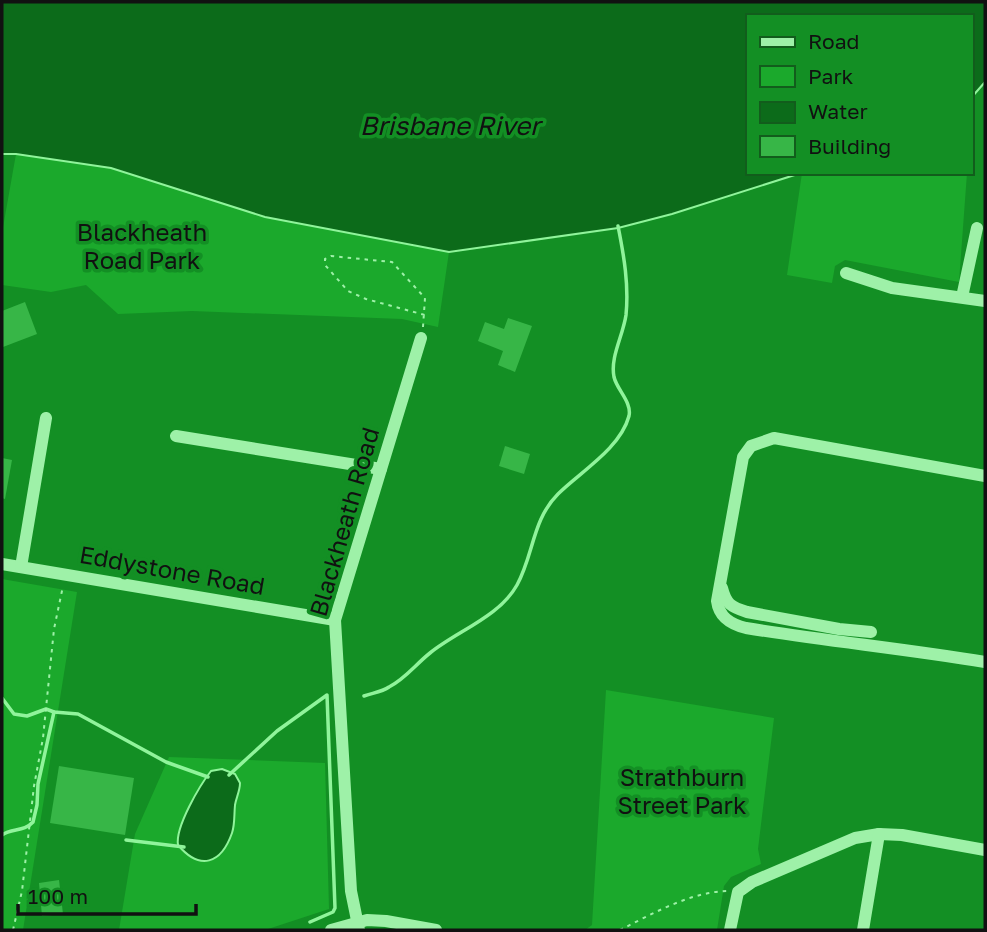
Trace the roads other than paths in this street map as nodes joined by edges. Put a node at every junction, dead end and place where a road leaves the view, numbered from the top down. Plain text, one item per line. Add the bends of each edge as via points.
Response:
1 (977, 228) dead end
2 (846, 273) dead end
3 (962, 297) junction
4 (985, 301) edge
5 (421, 338) road end
6 (46, 418) dead end
7 (176, 436) dead end
8 (381, 469) junction
9 (985, 475) edge
10 (2, 564) edge
11 (21, 567) junction
12 (721, 584) junction
13 (747, 612) junction
14 (335, 621) junction
15 (746, 628) junction
16 (839, 629) junction
17 (871, 632) dead end
18 (835, 642) junction
19 (985, 662) edge
20 (879, 834) junction
21 (985, 850) edge
22 (358, 926) edge
23 (331, 930) edge
24 (436, 930) edge
25 (730, 930) edge
26 (863, 930) edge

1 - 3 street
2 - 3 street via 892,288
3 - 4 street
5 - 8 street, Blackheath Road
6 - 11 street
7 - 8 street
8 - 14 street, Blackheath Road
9 - 12 street via 774,438 751,446 743,457
10 - 11 street, Eddystone Road
11 - 14 street, Eddystone Road
12 - 13 street via 725,602
12 - 15 street via 718,611
13 - 15 street
13 - 16 street
14 - 22 street, Blackheath Road via 351,891
15 - 18 street
16 - 17 street
16 - 18 street
18 - 19 street
20 - 21 street
20 - 25 street via 855,838 752,882 738,892
20 - 26 street
22 - 23 street
22 - 24 street via 386,921

